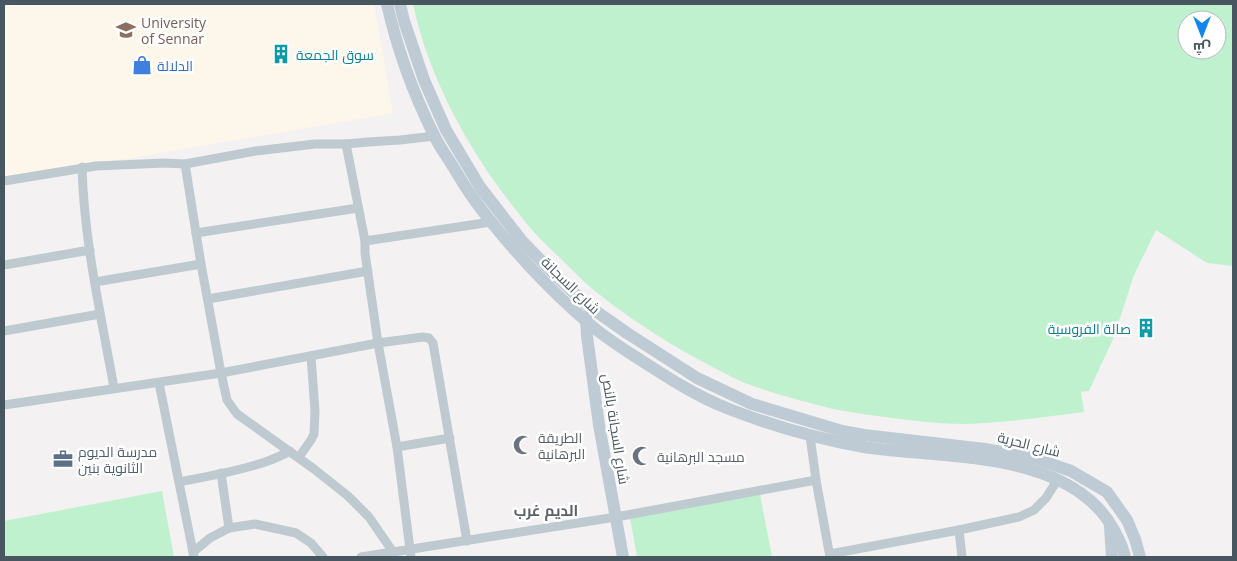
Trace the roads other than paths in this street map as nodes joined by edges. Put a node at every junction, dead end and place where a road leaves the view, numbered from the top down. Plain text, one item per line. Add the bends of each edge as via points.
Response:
1 (387, 4) edge
2 (400, 4) edge
3 (434, 136) junction
4 (346, 144) junction
5 (185, 164) junction
6 (82, 168) junction
7 (4, 181) edge
8 (358, 208) junction
9 (491, 222) junction
10 (196, 233) junction
11 (365, 241) junction
12 (90, 250) junction
13 (201, 264) junction
14 (4, 265) edge
15 (368, 272) junction
16 (95, 282) junction
17 (208, 298) junction
18 (588, 304) junction
19 (100, 314) junction
20 (585, 321) junction
21 (4, 331) edge
22 (378, 343) junction
23 (311, 356) junction
24 (221, 372) junction
25 (158, 383) junction
26 (114, 388) junction
27 (4, 405) edge
28 (810, 436) junction
29 (450, 438) junction
30 (865, 441) junction
31 (397, 447) junction
32 (290, 451) junction
33 (298, 457) junction
34 (221, 473) junction
35 (1058, 479) junction
36 (816, 480) junction
37 (179, 482) junction
38 (616, 517) junction
39 (1110, 522) junction
40 (229, 528) junction
41 (959, 530) junction
42 (467, 541) junction
43 (393, 552) junction
44 (411, 553) edge
45 (194, 555) edge
46 (830, 556) edge
47 (323, 557) edge
48 (361, 557) edge
49 (623, 557) edge
50 (962, 557) edge
51 (1112, 557) edge
52 (1126, 557) edge
53 (1139, 557) edge

1 - 3 main road, شارع السجانة via 412,84
2 - 18 main road, شارع السجانة via 424,80 446,130 480,187 522,241
3 - 4 street
3 - 9 main road, شارع السجانة
4 - 5 street via 256,151
4 - 8 street
5 - 6 street
5 - 10 street
6 - 7 street
6 - 12 street
8 - 10 street
8 - 11 street
9 - 11 street
9 - 20 main road, شارع السجانة
10 - 13 street
11 - 15 street
12 - 14 street
12 - 16 street
13 - 16 street
13 - 17 street
15 - 17 street
15 - 22 street
16 - 19 street
17 - 24 street
18 - 20 main road, شارع السجانة بالنص
18 - 30 main road, شارع السجانة via 627,334 696,378 752,404
19 - 21 street
19 - 26 street
20 - 28 main road, شارع السجانة via 659,372 703,397
20 - 38 main road, شارع السجانة بالنص
22 - 23 street
22 - 29 street via 423,337 433,343
22 - 31 street
23 - 24 street
23 - 33 street via 314,434
24 - 25 street
24 - 32 street via 228,400 237,414
25 - 26 street
25 - 37 street
26 - 27 street
28 - 30 main road, شارع السجانة
28 - 36 street
29 - 31 street
29 - 42 street
30 - 35 main road, شارع الحرية via 1006,463
30 - 53 main road, شارع الحرية via 985,449 1037,459 1071,471 1107,492 1127,520
31 - 44 street
32 - 33 street
32 - 34 street via 269,461
33 - 43 street via 355,502
34 - 37 street
34 - 40 street
35 - 39 main road, شارع الحرية via 1083,493
35 - 41 street via 1034,510 1018,517
36 - 38 street
36 - 46 street
37 - 45 street
38 - 42 street
38 - 49 main road, شارع السجانة بالنص
39 - 51 main road
39 - 52 main road, شارع الحرية
40 - 45 street via 210,538
40 - 47 street via 255,524 296,533
41 - 46 street
41 - 50 street
42 - 44 street
43 - 44 street
43 - 48 street

